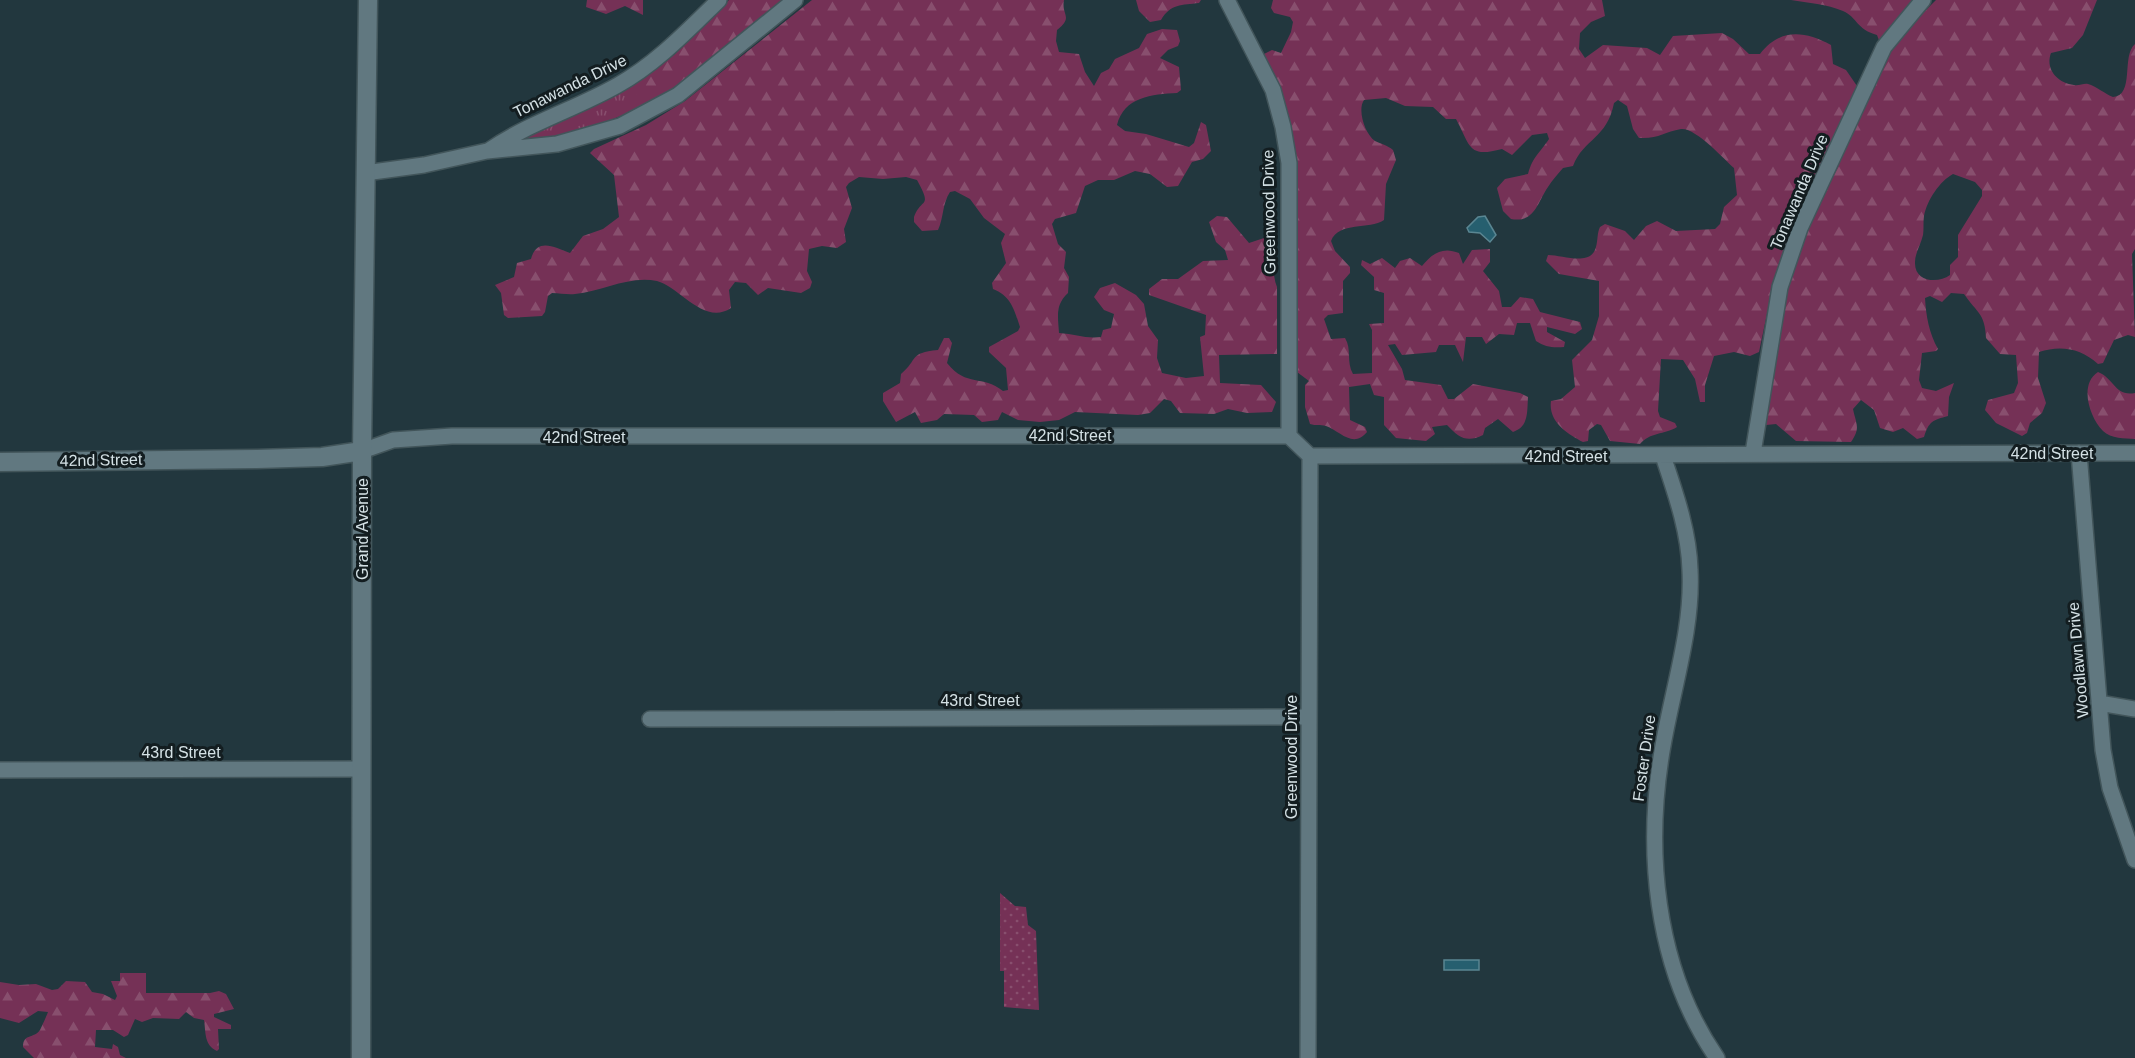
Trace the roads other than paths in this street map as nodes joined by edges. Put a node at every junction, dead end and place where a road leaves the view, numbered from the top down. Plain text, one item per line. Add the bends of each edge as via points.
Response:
1 (369, 0) edge
2 (719, 0) edge
3 (795, 0) edge
4 (1227, 0) edge
5 (1923, 0) edge
6 (487, 152) junction
7 (365, 172) junction
8 (1288, 436) junction
9 (362, 451) junction
10 (1753, 453) junction
11 (2079, 453) junction
12 (2135, 453) edge
13 (1310, 456) junction
14 (1663, 456) junction
15 (0, 462) edge
16 (2099, 703) junction
17 (2135, 709) edge
18 (1310, 717) junction
19 (650, 719) dead end
20 (362, 769) junction
21 (0, 771) edge
22 (2135, 860) edge
23 (361, 1058) edge
24 (1308, 1058) edge
25 (1717, 1058) edge

1 - 7 main road, Grand Avenue
2 - 6 street, Tonawanda Drive via 642,70 585,102 509,136
3 - 6 street, Tonawanda Drive via 678,95 650,112 589,137
4 - 8 street, Greenwood Drive via 1273,90 1285,138
5 - 10 street, Tonawanda Drive via 1884,47 1800,228 1780,287
6 - 7 street, Tonawanda Drive
7 - 9 main road, Grand Avenue
8 - 9 street, 42nd Street via 452,436 393,440
8 - 13 street
9 - 15 main road, 42nd Street via 279,459
9 - 20 main road, Grand Avenue
10 - 11 street, 42nd Street
10 - 14 street, 42nd Street
11 - 12 street, 42nd Street
11 - 16 street, Woodlawn Drive
13 - 14 street, 42nd Street
13 - 18 street, Greenwood Drive
14 - 25 street, Foster Drive via 1688,544 1690,588 1656,788 1656,879 1663,925 1680,988
16 - 17 street
16 - 22 street, Woodlawn Drive via 2110,788
18 - 19 street, 43rd Street
18 - 24 street, Greenwood Drive
20 - 21 street, 43rd Street
20 - 23 main road, Grand Avenue

